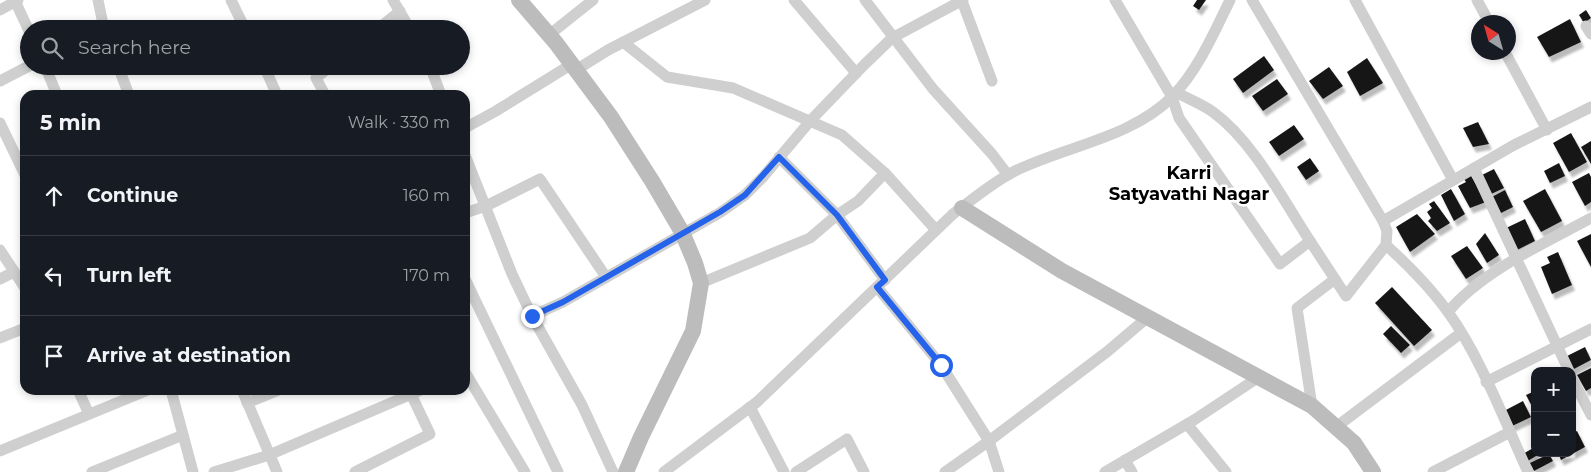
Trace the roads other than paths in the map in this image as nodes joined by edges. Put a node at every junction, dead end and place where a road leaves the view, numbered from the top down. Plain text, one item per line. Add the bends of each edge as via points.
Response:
1 (98, 0) edge
2 (231, 0) edge
3 (393, 0) edge
4 (519, 0) edge
5 (593, 0) edge
6 (705, 0) edge
7 (794, 0) edge
8 (865, 0) edge
9 (963, 0) edge
10 (1116, 0) edge
11 (1230, 0) edge
12 (1252, 0) edge
13 (1354, 0) edge
14 (1477, 0) edge
15 (17, 1) edge
16 (950, 3) edge
17 (0, 10) edge
18 (400, 11) junction
19 (1485, 15) edge
20 (25, 20) edge
21 (102, 20) edge
22 (241, 20) edge
23 (389, 20) edge
24 (405, 20) edge
25 (549, 36) junction
26 (892, 38) junction
27 (623, 42) junction
28 (1509, 60) edge
29 (574, 67) junction
30 (20, 71) edge
31 (856, 72) junction
32 (49, 75) edge
33 (121, 75) edge
34 (268, 75) edge
35 (320, 75) edge
36 (433, 75) edge
37 (0, 81) edge
38 (992, 81) dead end
39 (55, 90) edge
40 (127, 90) edge
41 (275, 90) edge
42 (322, 90) edge
43 (439, 90) edge
44 (1174, 94) junction
45 (1591, 107) edge
46 (811, 120) junction
47 (0, 123) edge
48 (470, 125) edge
49 (1547, 130) junction
50 (779, 157) junction
51 (20, 164) edge
52 (470, 167) edge
53 (1474, 168) junction
54 (885, 173) junction
55 (1008, 175) junction
56 (1453, 180) junction
57 (486, 206) junction
58 (962, 208) junction
59 (470, 212) edge
60 (837, 215) junction
61 (1591, 218) edge
62 (1383, 221) junction
63 (936, 230) junction
64 (682, 232) junction
65 (1310, 241) junction
66 (1386, 245) junction
67 (0, 250) edge
68 (1516, 260) junction
69 (14, 272) junction
70 (606, 277) junction
71 (0, 278) edge
72 (1335, 278) junction
73 (20, 281) edge
74 (700, 283) junction
75 (881, 284) junction
76 (470, 288) edge
77 (1448, 312) junction
78 (532, 316) junction
79 (1148, 317) junction
80 (1591, 329) edge
81 (20, 330) edge
82 (1461, 333) junction
83 (0, 338) edge
84 (1557, 347) junction
85 (1567, 367) edge
86 (1259, 377) junction
87 (470, 380) edge
88 (1486, 382) junction
89 (1576, 386) edge
90 (80, 395) edge
91 (136, 395) edge
92 (171, 395) edge
93 (244, 395) edge
94 (267, 395) edge
95 (409, 395) edge
96 (417, 395) edge
97 (247, 403) junction
98 (1312, 406) junction
99 (750, 407) junction
100 (89, 414) junction
101 (1591, 416) edge
102 (1187, 424) junction
103 (1336, 427) junction
104 (1510, 432) junction
105 (183, 435) junction
106 (989, 441) junction
107 (0, 452) edge
108 (268, 455) junction
109 (1125, 460) junction
110 (92, 472) edge
111 (193, 472) edge
112 (214, 472) edge
113 (277, 472) edge
114 (355, 472) edge
115 (525, 472) edge
116 (558, 472) edge
117 (613, 472) edge
118 (626, 472) edge
119 (664, 472) edge
120 (784, 472) edge
121 (796, 472) edge
122 (864, 472) edge
123 (945, 472) edge
124 (999, 472) edge
125 (1105, 472) edge
126 (1132, 472) edge
127 (1226, 472) edge
128 (1373, 472) edge
129 (1433, 472) edge
130 (1528, 472) edge

1 - 21 street
2 - 22 street
3 - 18 street
4 - 25 main road
5 - 25 street
6 - 27 street
7 - 31 street
8 - 26 street
9 - 16 street
9 - 38 street
10 - 44 street
11 - 44 street via 1209,43
12 - 62 street
13 - 56 street
14 - 19 street
15 - 17 street
15 - 20 street
16 - 26 street
18 - 23 street
18 - 24 street
25 - 29 main road
26 - 31 street
26 - 55 street
27 - 29 street
27 - 46 street via 667,77 733,88
28 - 49 street
29 - 48 street
29 - 64 main road via 611,116
30 - 37 street
31 - 46 street
32 - 39 street
33 - 40 street
34 - 41 street
35 - 42 street via 316,78
36 - 43 street
44 - 55 street via 1155,112 1128,127
44 - 65 street via 1212,112 1230,127 1256,158
44 - 65 street via 1179,118 1280,264
45 - 49 street
46 - 50 street
46 - 54 street via 842,135
47 - 51 street
49 - 53 street
50 - 60 street
50 - 64 street via 745,195
52 - 57 street
53 - 56 street
53 - 68 street
54 - 60 street via 858,202
54 - 63 street
55 - 58 street
56 - 62 street
57 - 59 street
57 - 70 street via 540,179
57 - 78 street
58 - 63 street
58 - 79 main road via 1062,271
60 - 74 street via 810,238
60 - 75 street
61 - 68 street
62 - 66 street via 1387,231
63 - 75 street
64 - 70 street
64 - 74 main road
65 - 72 street
66 - 72 street via 1346,296
66 - 77 street via 1411,267
67 - 69 street
68 - 77 street via 1458,299
68 - 84 street
69 - 71 street
69 - 73 street
70 - 78 street
72 - 98 street via 1297,308
74 - 118 main road via 693,331
75 - 99 street
75 - 106 street via 941,365
76 - 116 street
77 - 82 street
78 - 117 street via 582,405
79 - 86 main road
79 - 106 street
80 - 84 street
81 - 83 street
82 - 88 street
82 - 103 street
84 - 85 street
84 - 88 street
86 - 98 main road
86 - 102 street
87 - 115 street
88 - 104 street
89 - 101 street
90 - 100 street
91 - 100 street
92 - 105 street
93 - 97 street
94 - 97 street
95 - 108 street
96 - 114 street via 430,434
97 - 108 street
98 - 103 main road
99 - 119 street
99 - 120 street
100 - 107 street
102 - 109 street
102 - 127 street
103 - 128 main road via 1354,443
104 - 129 street
104 - 130 street
105 - 110 street
105 - 111 street
106 - 123 street
106 - 124 street
108 - 112 street
108 - 113 street
109 - 125 street
109 - 126 street
121 - 122 street via 847,439

